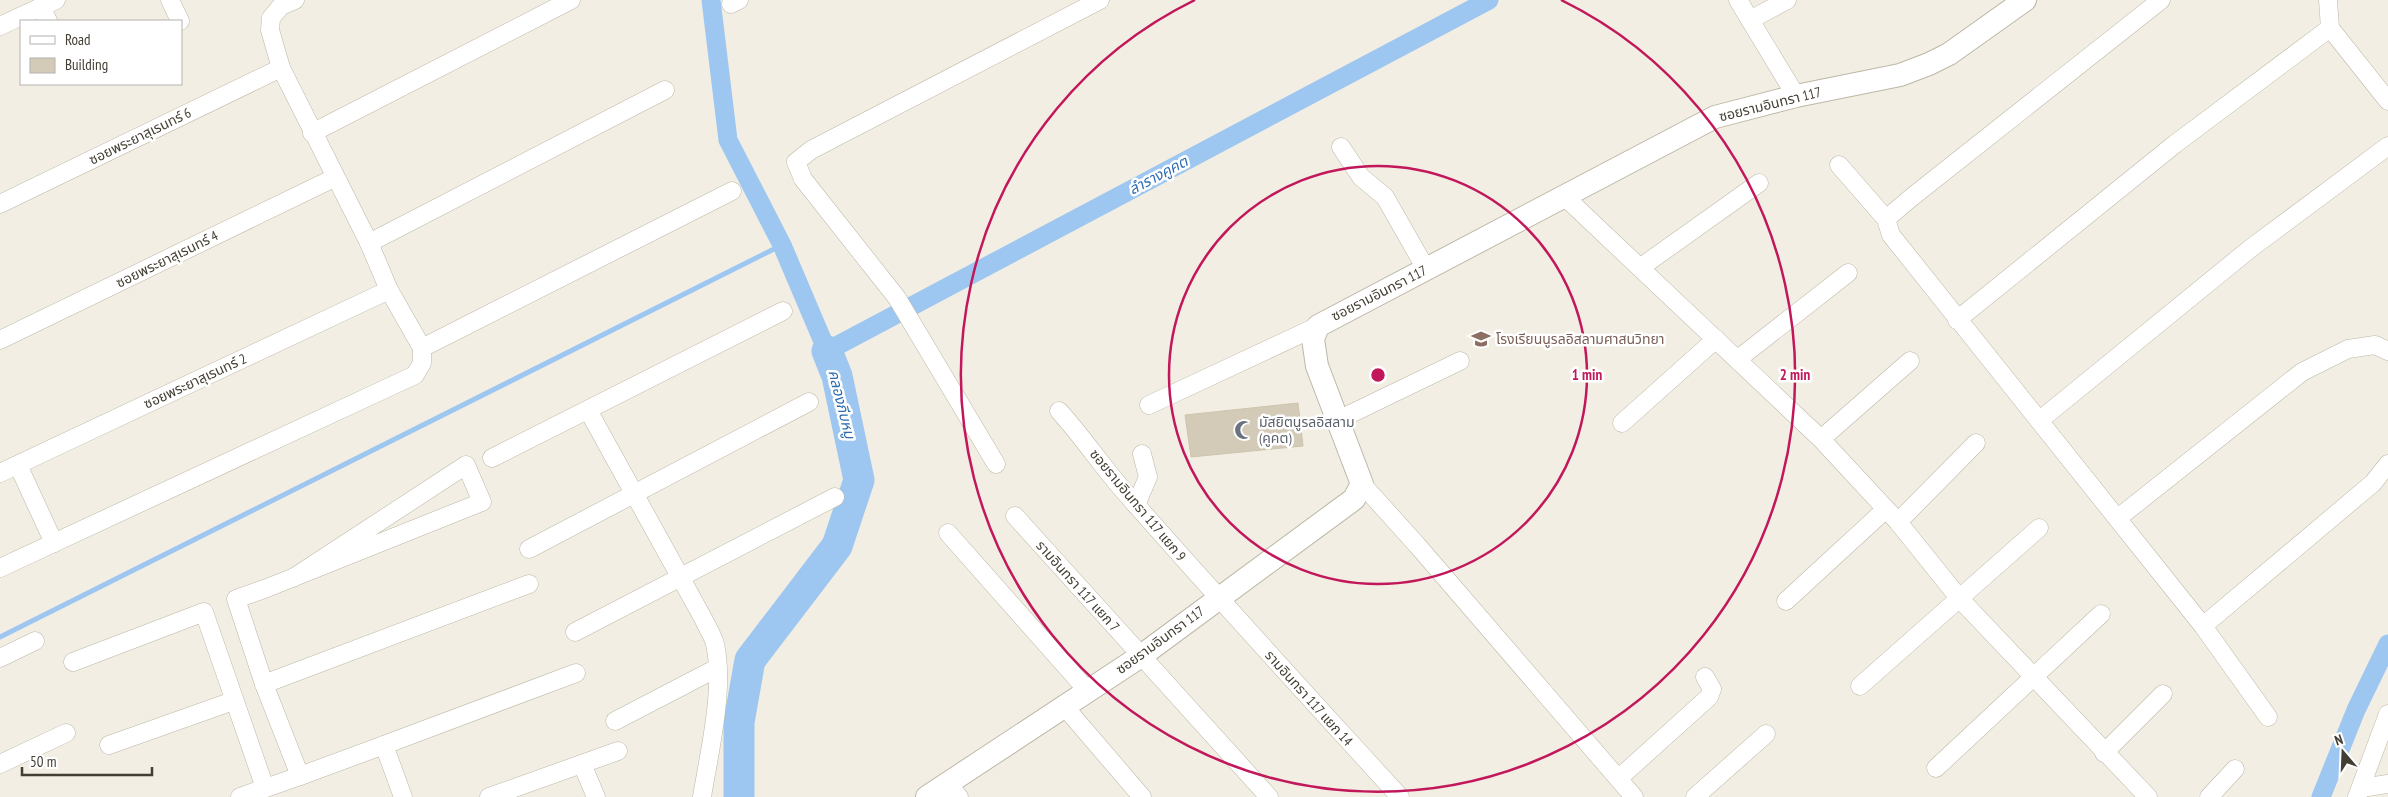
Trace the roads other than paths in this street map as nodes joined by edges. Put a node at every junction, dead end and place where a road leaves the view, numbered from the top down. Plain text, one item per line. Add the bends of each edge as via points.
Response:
1 (170, 0) edge
2 (296, 0) edge
3 (570, 0) edge
4 (1100, 0) edge
5 (1738, 0) edge
6 (1787, 0) edge
7 (2025, 0) edge
8 (2161, 0) edge
9 (2328, 0) edge
10 (48, 9) edge
11 (180, 20) edge
12 (1750, 20) junction
13 (0, 26) edge
14 (2330, 28) junction
15 (281, 68) junction
16 (665, 90) dead end
17 (1796, 96) junction
18 (2388, 101) edge
19 (312, 133) junction
20 (2388, 146) edge
21 (1340, 147) dead end
22 (1838, 165) dead end
23 (334, 178) junction
24 (1759, 183) dead end
25 (732, 190) dead end
26 (1564, 196) junction
27 (0, 204) edge
28 (1886, 220) junction
29 (368, 243) junction
30 (1641, 267) junction
31 (1426, 269) junction
32 (1848, 273) dead end
33 (390, 290) junction
34 (783, 311) dead end
35 (1957, 320) junction
36 (1318, 326) junction
37 (1716, 339) junction
38 (0, 340) edge
39 (422, 348) junction
40 (2388, 352) edge
41 (1738, 360) junction
42 (1460, 361) dead end
43 (1910, 361) dead end
44 (809, 402) dead end
45 (1149, 405) dead end
46 (588, 410) junction
47 (1060, 411) dead end
48 (1338, 420) junction
49 (2040, 420) junction
50 (1622, 423) dead end
51 (1821, 439) junction
52 (1976, 443) dead end
53 (1142, 454) dead end
54 (492, 458) dead end
55 (996, 464) dead end
56 (2388, 464) edge
57 (18, 465) junction
58 (0, 473) edge
59 (1362, 484) junction
60 (634, 494) junction
61 (835, 497) dead end
62 (1136, 505) junction
63 (1886, 509) junction
64 (1015, 516) dead end
65 (2118, 518) junction
66 (1898, 522) junction
67 (2039, 528) dead end
68 (948, 534) dead end
69 (54, 543) junction
70 (529, 549) dead end
71 (0, 568) edge
72 (293, 578) junction
73 (681, 578) junction
74 (529, 584) dead end
75 (1218, 598) junction
76 (1959, 598) junction
77 (1786, 601) dead end
78 (2101, 614) dead end
79 (2203, 626) junction
80 (575, 632) dead end
81 (35, 641) dead end
82 (1141, 656) junction
83 (0, 658) edge
84 (74, 662) dead end
85 (717, 668) junction
86 (576, 673) dead end
87 (1705, 677) dead end
88 (2033, 679) junction
89 (264, 684) junction
90 (1860, 686) dead end
91 (1088, 690) junction
92 (2163, 694) dead end
93 (234, 701) junction
94 (1064, 706) junction
95 (2388, 714) edge
96 (2268, 717) dead end
97 (615, 721) dead end
98 (66, 733) dead end
99 (1766, 734) dead end
100 (384, 744) junction
101 (109, 746) dead end
102 (618, 751) dead end
103 (2104, 754) junction
104 (0, 764) edge
105 (582, 764) junction
106 (1936, 768) dead end
107 (2235, 769) dead end
108 (300, 776) junction
109 (1619, 778) junction
110 (2388, 784) edge
111 (265, 788) junction
112 (953, 790) edge
113 (2359, 792) edge
114 (240, 797) edge
115 (403, 797) edge
116 (489, 797) edge
117 (596, 797) edge
118 (702, 797) edge
119 (927, 797) edge
120 (1142, 797) edge
121 (1270, 797) edge
122 (1400, 797) edge
123 (1634, 797) edge
124 (1695, 797) edge
125 (2148, 797) edge
126 (2209, 797) edge

1 - 11 street
2 - 15 street via 281,6 270,18 270,30
3 - 19 street
4 - 55 street via 811,150 796,162 804,179 897,298
5 - 12 street
6 - 12 street
7 - 17 street, ซอยรามอินทรา 117 via 1949,54 1929,64 1900,75
8 - 28 street
9 - 14 street
10 - 13 street
12 - 17 street
14 - 18 street
14 - 35 street via 2175,144
15 - 19 street
15 - 27 street, ซอยพระยาสุเรนทร์ 6
16 - 29 street
17 - 26 street, ซอยรามอินทรา 117 via 1715,117
19 - 23 street
20 - 49 street via 2251,248
21 - 31 street via 1361,178 1385,197
22 - 28 street
23 - 29 street
23 - 38 street, ซอยพระยาสุเรนทร์ 4
24 - 30 street
25 - 39 street
26 - 30 street
26 - 31 street, ซอยรามอินทรา 117
28 - 35 street via 1890,235
29 - 33 street
30 - 37 street
31 - 36 street, ซอยรามอินทรา 117
32 - 41 street
33 - 39 street
33 - 57 street, ซอยพระยาสุเรนทร์ 2
34 - 46 street
35 - 49 street
36 - 45 street
36 - 48 street, ซอยรามอินทรา 117 via 1313,351
37 - 41 street
37 - 50 street
39 - 69 street via 422,363 415,375
40 - 65 street via 2375,345 2348,349 2302,372
41 - 51 street
42 - 48 street
43 - 51 street
44 - 60 street
46 - 54 street
46 - 60 street
47 - 62 street, ซอยรามอินทรา 117 แยก 9
48 - 59 street, ซอยรามอินทรา 117
49 - 65 street
51 - 63 street
52 - 66 street
53 - 62 street via 1148,477
56 - 79 street via 2373,483
57 - 58 street, ซอยพระยาสุเรนทร์ 2
57 - 69 street
59 - 75 street, ซอยรามอินทรา 117 via 1354,499
59 - 109 street
60 - 70 street
60 - 73 street
61 - 73 street
62 - 75 street, ซอยรามอินทรา 117 แยก 9
63 - 66 street
63 - 77 street
64 - 82 street, รามอินทรา 117 แยก 7
65 - 79 street
66 - 76 street
67 - 76 street
68 - 91 street
69 - 71 street
72 - 72 street via 482,502 466,465 351,540
72 - 89 street via 236,599
73 - 80 street
73 - 85 street via 715,643
74 - 89 street
75 - 82 street, ซอยรามอินทรา 117
75 - 122 street, รามอินทรา 117 แยก 14
76 - 88 street
76 - 90 street
78 - 88 street
79 - 96 street
81 - 83 street
82 - 91 street, ซอยรามอินทรา 117
82 - 121 street, รามอินทรา 117 แยก 7
84 - 93 street via 204,612
85 - 97 street
85 - 118 street via 716,708
86 - 100 street
87 - 109 street via 1712,689 1709,698
88 - 103 street
88 - 106 street
89 - 108 street
91 - 94 street, ซอยรามอินทรา 117
92 - 103 street
93 - 101 street
93 - 111 street
94 - 112 street, ซอยรามอินทรา 117
94 - 120 street
95 - 113 street
98 - 104 street
99 - 124 street
100 - 108 street
100 - 115 street
102 - 105 street
103 - 125 street
105 - 116 street
105 - 117 street
107 - 126 street
108 - 111 street
109 - 123 street
110 - 113 street
111 - 114 street
112 - 119 street, ซอยรามอินทรา 117

